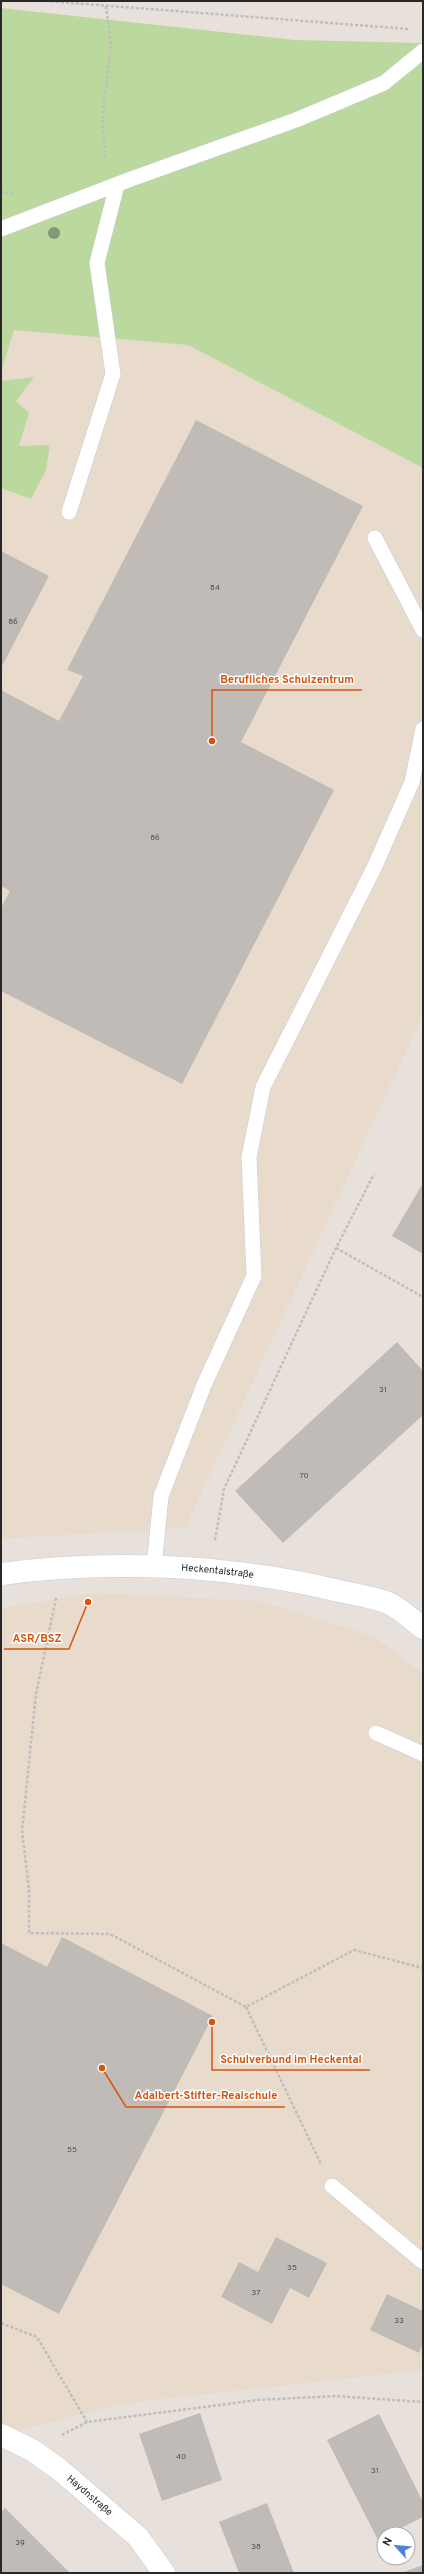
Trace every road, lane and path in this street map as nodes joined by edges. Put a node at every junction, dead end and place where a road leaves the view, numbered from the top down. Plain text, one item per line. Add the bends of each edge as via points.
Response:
1 (46, 1) edge
2 (106, 6) junction
3 (415, 29) dead end
4 (423, 51) edge
5 (117, 185) junction
6 (1, 230) edge
7 (69, 512) dead end
8 (375, 538) dead end
9 (423, 630) edge
10 (423, 729) edge
11 (374, 1174) dead end
12 (336, 1248) junction
13 (423, 1297) edge
14 (154, 1567) junction
15 (62, 1570) junction
16 (210, 1570) junction
17 (1, 1574) edge
18 (423, 1628) edge
19 (376, 1733) dead end
20 (423, 1754) edge
21 (423, 1968) edge
22 (246, 2007) junction
23 (332, 2186) joint
24 (423, 2262) edge
25 (1, 2323) edge
26 (423, 2402) edge
27 (87, 2422) junction
28 (1, 2435) edge
29 (32, 2450) junction
30 (164, 2573) edge

1 - 2 path
2 - 3 path
2 - 5 path via 111,45 102,121 106,158
4 - 5 lane via 384,83 296,120
5 - 6 lane
5 - 7 lane via 96,263 113,374
8 - 9 lane
10 - 14 lane via 412,782 374,868 263,1087 249,1158 254,1276 204,1385 161,1496
11 - 12 path
12 - 13 path
12 - 16 path via 224,1489
14 - 15 street, Heckentalstraße
14 - 16 street, Heckentalstraße
15 - 17 street, Heckentalstraße
15 - 22 path via 36,1694 22,1831 29,1888 29,1933 110,1934
16 - 18 street, Heckentalstraße via 300,1581 387,1602
19 - 20 lane
21 - 22 path via 354,1950
22 - 23 path
23 - 24 lane
25 - 27 path via 37,2337
26 - 27 path via 335,2396 258,2400
27 - 29 path
28 - 29 street, Haydnstraße
29 - 30 street, Haydnstraße via 60,2470 138,2537

